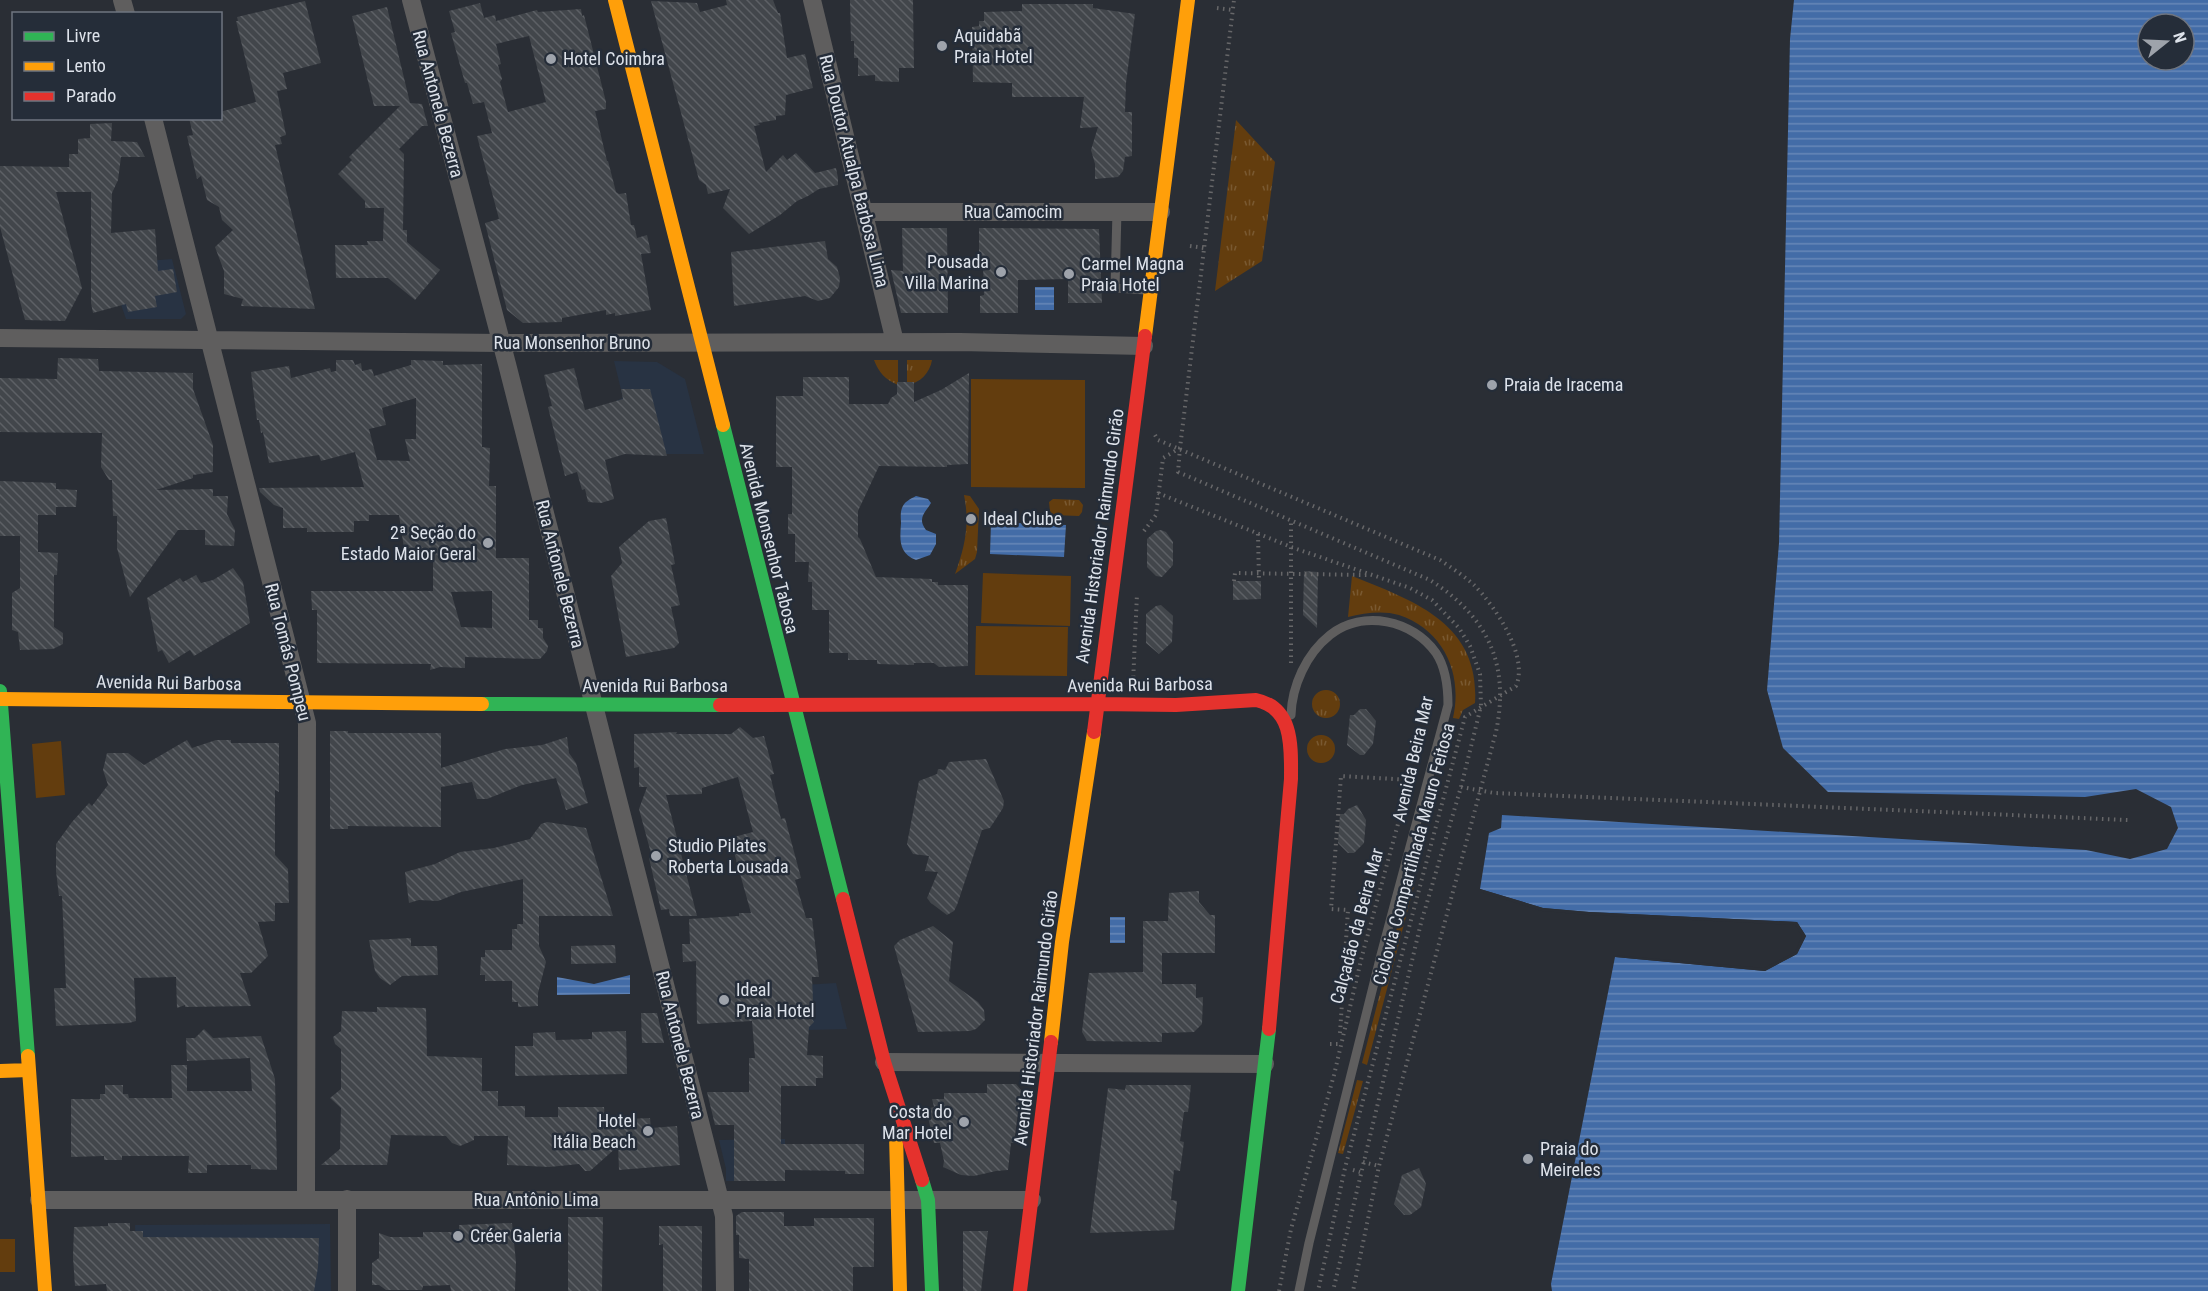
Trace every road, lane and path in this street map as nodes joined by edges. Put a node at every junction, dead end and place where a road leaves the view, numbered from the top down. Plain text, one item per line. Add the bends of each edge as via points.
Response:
1 (411, 0) edge
2 (615, 0) edge
3 (812, 0) edge
4 (1188, 0) edge
5 (1234, 0) edge
6 (1217, 8) dead end
7 (1233, 10) junction
8 (154, 120) edge
9 (1117, 211) junction
10 (864, 212) junction
11 (1161, 212) junction
12 (1190, 246) dead end
13 (1204, 248) junction
14 (1151, 290) junction
15 (0, 338) edge
16 (209, 339) junction
17 (895, 342) junction
18 (501, 343) junction
19 (701, 343) junction
20 (1144, 346) junction
21 (1155, 431) dead end
22 (1179, 448) junction
23 (1158, 493) junction
24 (1291, 519) junction
25 (1258, 534) junction
26 (1141, 536) dead end
27 (1291, 547) junction
28 (1258, 573) junction
29 (1291, 573) junction
30 (1371, 575) junction
31 (1234, 581) dead end
32 (1259, 581) dead end
33 (1137, 594) dead end
34 (1291, 667) dead end
35 (1144, 684) dead end
36 (1501, 694) junction
37 (1, 697) edge
38 (302, 703) junction
39 (792, 704) junction
40 (1096, 704) junction
41 (594, 705) junction
42 (1481, 706) junction
43 (1290, 736) junction
44 (1410, 780) junction
45 (1420, 780) dead end
46 (1461, 787) junction
47 (1480, 790) junction
48 (2128, 820) dead end
49 (1330, 1044) dead end
50 (1340, 1045) junction
51 (884, 1062) junction
52 (1049, 1064) junction
53 (1264, 1064) junction
54 (28, 1070) junction
55 (0, 1071) edge
56 (890, 1084) junction
57 (1363, 1162) junction
58 (1379, 1166) junction
59 (1353, 1170) dead end
60 (1360, 1172) junction
61 (306, 1199) junction
62 (347, 1199) junction
63 (39, 1200) junction
64 (900, 1200) junction
65 (928, 1200) junction
66 (1032, 1200) junction
67 (720, 1202) junction
68 (45, 1291) edge
69 (347, 1291) edge
70 (725, 1291) edge
71 (900, 1291) edge
72 (932, 1291) edge
73 (1020, 1291) edge
74 (1238, 1291) edge
75 (1279, 1291) edge
76 (1299, 1291) edge
77 (1318, 1291) edge
78 (1333, 1291) edge
79 (1353, 1291) edge

1 - 18 street, Rua Antonele Bezerra
2 - 19 main road, Avenida Monsenhor Tabosa
3 - 10 street, Rua Doutor Atualpa Barbosa Lima
4 - 11 main road, Avenida Historiador Raimundo Girão
5 - 7 path
6 - 7 path
7 - 13 path
8 - 16 street, Rua Tomás Pompeu
9 - 10 street, Rua Camocim
9 - 11 street, Rua Camocim
9 - 14 lane via 1115,288
10 - 17 street, Rua Doutor Atualpa Barbosa Lima
11 - 14 main road, Avenida Historiador Raimundo Girão
12 - 13 path
13 - 22 path
14 - 20 main road, Avenida Historiador Raimundo Girão
15 - 16 street, Rua Monsenhor Bruno
16 - 18 street, Rua Monsenhor Bruno
16 - 38 street, Rua Tomás Pompeu
17 - 19 street, Rua Monsenhor Bruno
17 - 20 street, Rua Monsenhor Bruno
18 - 19 street, Rua Monsenhor Bruno
18 - 41 street, Rua Antonele Bezerra
19 - 39 main road, Avenida Monsenhor Tabosa
20 - 40 main road, Avenida Historiador Raimundo Girão
21 - 22 path via 1158,440
22 - 23 path via 1163,458
22 - 24 path via 1178,472
22 - 36 path, Ciclovia Compartilhada Mauro Feitosa via 1440,561 1473,584 1498,614 1515,652 1519,680
23 - 25 path
23 - 26 path via 1156,515
24 - 27 path
24 - 36 path via 1445,589 1471,613 1494,653
25 - 27 path
25 - 28 path
27 - 29 path
27 - 30 path
28 - 29 path
28 - 31 path via 1234,573
28 - 32 path
29 - 30 path
29 - 34 path
30 - 42 path via 1432,600 1459,628 1480,674
33 - 35 path via 1133,684
36 - 42 path, Ciclovia Compartilhada Mauro Feitosa
36 - 47 path
37 - 38 main road, Avenida Rui Barbosa
37 - 54 main road
38 - 41 main road, Avenida Rui Barbosa
38 - 61 street, Rua Tomás Pompeu via 307,723
39 - 40 main road, Avenida Rui Barbosa
39 - 41 main road, Avenida Rui Barbosa
39 - 51 main road, Avenida Monsenhor Tabosa
40 - 43 main road, Avenida Rui Barbosa via 1256,700 1279,711
40 - 52 main road, Avenida Historiador Raimundo Girão
41 - 67 street, Rua Antonele Bezerra
42 - 46 path
42 - 77 path, Ciclovia Compartilhada Mauro Feitosa via 1465,717 1345,1168
43 - 53 main road, Avenida Beira Mar via 1291,779
43 - 76 lane, Avenida Beira Mar via 1291,700 1304,667 1330,634 1365,621 1389,621 1426,640 1437,654 1448,686 1448,705 1378,966
44 - 45 path, Calçadão da Beira Mar
44 - 50 path, Calçadão da Beira Mar
44 - 50 path, Calçadão da Beira Mar via 1341,776 1331,909 1348,910
46 - 47 path
46 - 57 path via 1421,923
47 - 48 path
47 - 58 path
49 - 50 path
50 - 75 path, Calçadão da Beira Mar
51 - 52 street
51 - 56 main road, Avenida Monsenhor Tabosa
52 - 53 street
52 - 66 main road, Avenida Historiador Raimundo Girão
53 - 74 main road, Avenida Beira Mar
54 - 55 main road
54 - 63 main road
56 - 64 main road, Avenida Monsenhor Tabosa
56 - 65 main road, Avenida Monsenhor Tabosa
57 - 58 path
57 - 60 path
58 - 79 path
59 - 60 path
60 - 78 path
61 - 62 street, Rua Antônio Lima
61 - 63 street, Rua Antônio Lima
62 - 67 street, Rua Antônio Lima
62 - 69 street
63 - 68 main road
64 - 65 street, Rua Antônio Lima
64 - 67 street, Rua Antônio Lima
64 - 71 main road, Avenida Monsenhor Tabosa
65 - 66 street, Rua Antônio Lima
65 - 72 main road, Avenida Monsenhor Tabosa
66 - 73 main road, Avenida Historiador Raimundo Girão
67 - 70 street, Rua Antonele Bezerra via 724,1216

